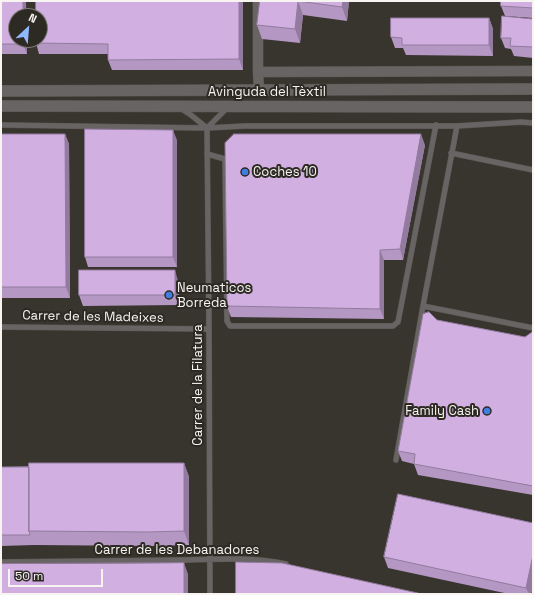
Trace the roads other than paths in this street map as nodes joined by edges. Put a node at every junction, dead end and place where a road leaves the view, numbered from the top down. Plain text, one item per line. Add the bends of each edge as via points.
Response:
1 (258, 1) edge
2 (533, 71) edge
3 (258, 72) junction
4 (533, 89) edge
5 (1, 90) edge
6 (259, 90) junction
7 (1, 106) edge
8 (176, 106) junction
9 (229, 106) junction
10 (533, 107) edge
11 (533, 123) edge
12 (1, 125) edge
13 (436, 125) junction
14 (457, 126) junction
15 (207, 128) junction
16 (451, 153) junction
17 (207, 154) junction
18 (533, 170) edge
19 (423, 306) junction
20 (1, 327) edge
21 (533, 328) edge
22 (209, 329) junction
23 (396, 460) dead end
24 (209, 559) junction
25 (1, 562) edge
26 (295, 566) edge
27 (210, 594) edge

1 - 3 street
2 - 3 street
3 - 6 street
4 - 6 street, Avinguda del Tèxtil
5 - 6 street, Avinguda del Tèxtil
7 - 8 street, Avinguda del Tèxtil
8 - 9 street, Avinguda del Tèxtil
8 - 15 lane
9 - 10 street, Avinguda del Tèxtil
9 - 15 lane
11 - 14 lane
12 - 15 lane
13 - 14 lane
13 - 15 lane
13 - 17 lane via 398,322 393,326 230,326 227,321 225,159
14 - 16 lane
15 - 17 lane, Carrer de la Filatura
16 - 18 lane
16 - 19 lane
17 - 22 lane, Carrer de la Filatura
19 - 21 lane
19 - 23 lane
20 - 22 lane, Carrer de les Madeixes
22 - 24 lane, Carrer de la Filatura
24 - 25 lane, Carrer de les Debanadores
24 - 26 lane, Carrer de les Debanadores via 272,561
24 - 27 lane, Carrer de la Filatura

